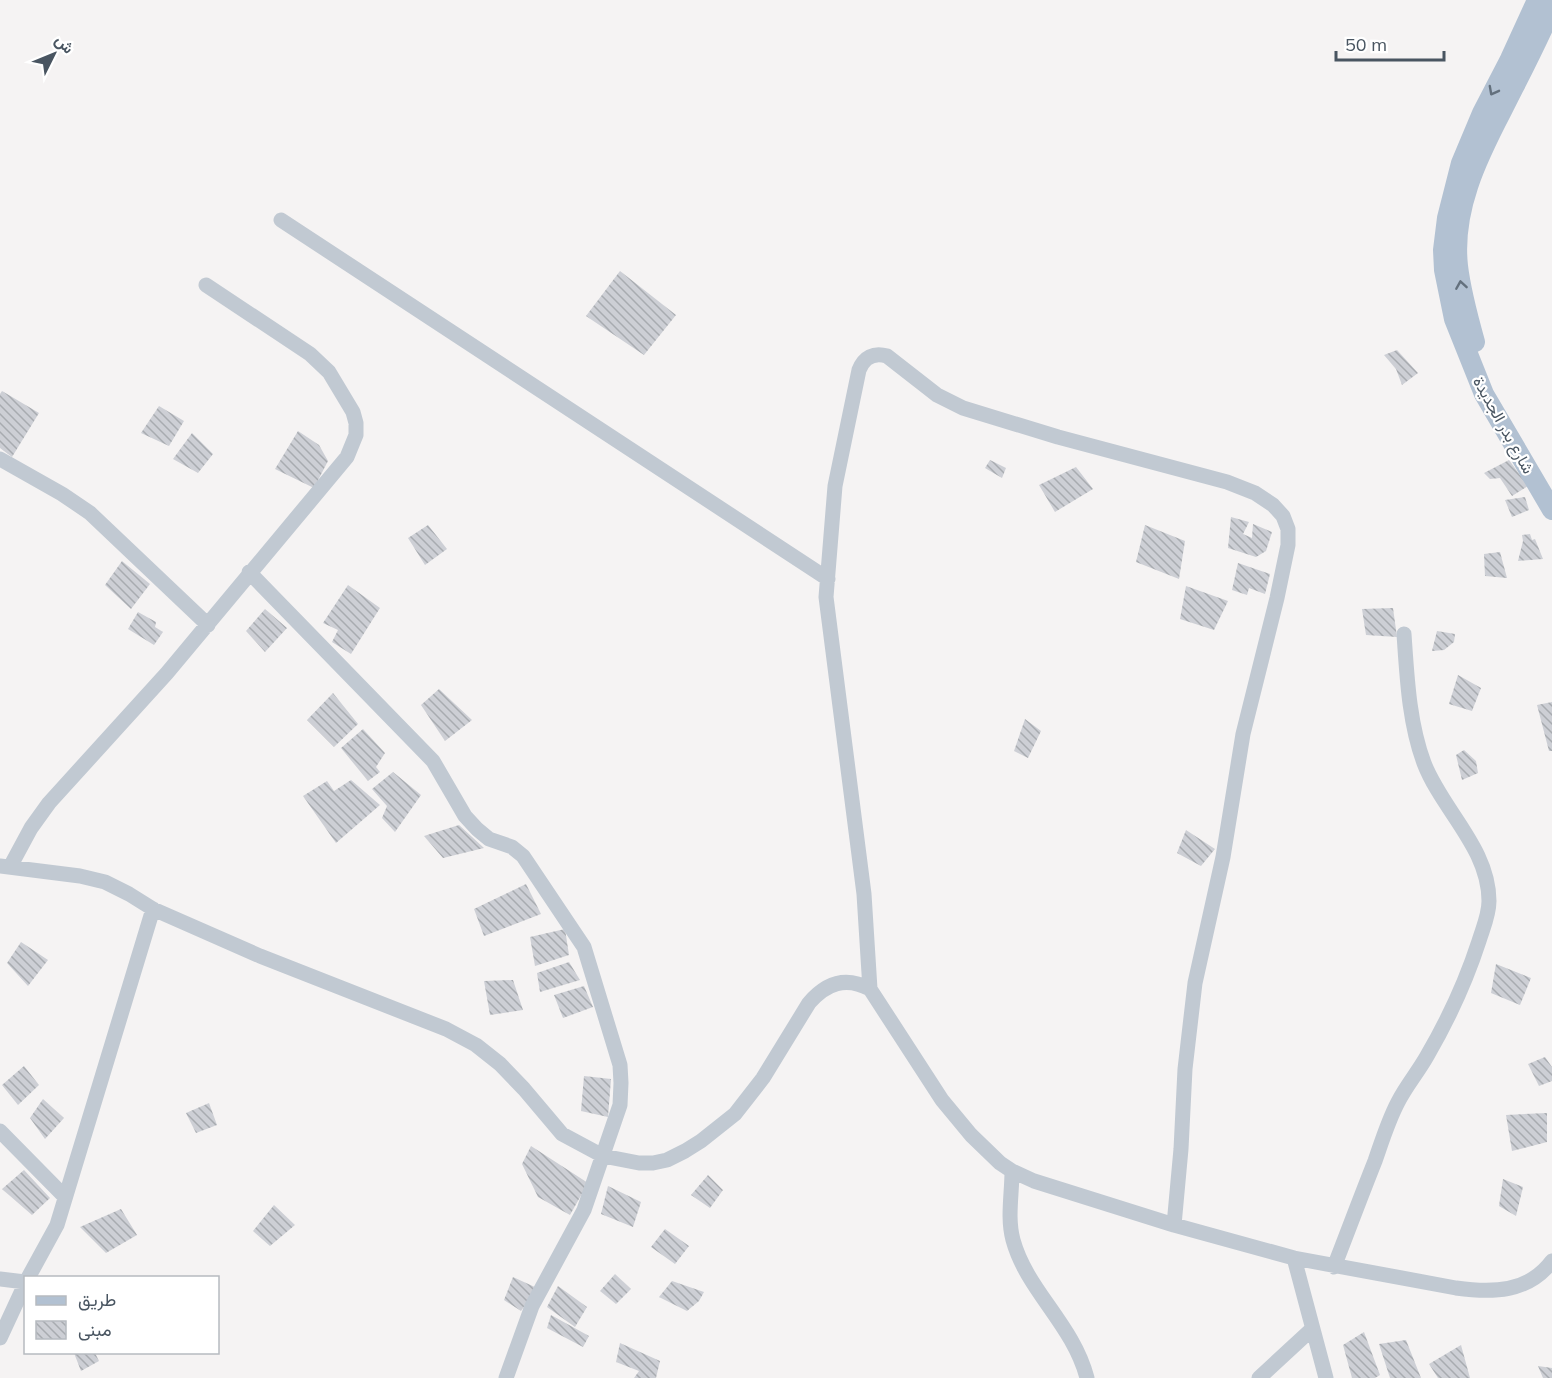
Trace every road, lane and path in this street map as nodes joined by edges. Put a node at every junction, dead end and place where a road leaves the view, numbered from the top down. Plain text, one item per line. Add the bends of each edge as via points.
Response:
1 (1537, 0) edge
2 (1552, 8) edge
3 (281, 220) dead end
4 (206, 285) dead end
5 (0, 459) edge
6 (1552, 491) edge
7 (1552, 510) edge
8 (249, 572) junction
9 (828, 579) junction
10 (208, 625) junction
11 (1404, 634) dead end
12 (5, 867) edge
13 (153, 909) junction
14 (870, 989) junction
15 (0, 1131) edge
16 (603, 1156) junction
17 (1012, 1171) junction
18 (65, 1197) junction
19 (1174, 1225) junction
20 (1294, 1258) junction
21 (1552, 1261) edge
22 (1334, 1267) junction
23 (29, 1276) edge
24 (0, 1279) edge
25 (24, 1282) edge
26 (24, 1284) edge
27 (1312, 1329) junction
28 (0, 1338) edge
29 (506, 1378) edge
30 (1086, 1378) edge
31 (1259, 1378) edge
32 (1326, 1378) edge

1 -> 7 main road, شارع بدر الجديدة via 1461,163 1447,218 1443,260 1454,319 1479,384
6 -> 2 main road, شارع بدر الجديدة via 1482,363 1458,265 1461,210 1470,177
3 - 9 street
4 - 8 street via 320,362 348,401 356,423 356,435 347,457
5 - 10 street via 90,513
8 - 10 street
8 - 16 street via 433,761 465,816 477,829 523,856 584,947 620,1065 620,1105
9 - 14 street via 826,597 864,894
9 - 19 street via 835,486 859,370 871,355 887,356 937,395 963,408 1227,482 1264,499 1283,516 1288,545 1243,734 1223,857 1195,983
10 - 12 street via 49,803
11 - 22 street via 1414,729 1424,763 1478,857 1489,901 1461,988 1427,1056 1398,1101
12 - 13 street via 105,882
13 - 16 street via 446,1029 476,1045 508,1073 562,1134
13 - 18 street
14 - 16 street via 840,982 817,993 763,1078 735,1113 701,1141 667,1160 653,1163
14 - 17 street via 948,1108 971,1136
15 - 18 street
16 - 29 street via 584,1210 532,1306
17 - 19 street
17 - 30 street via 1011,1222 1018,1253 1073,1341
18 - 23 street via 57,1225
19 - 20 street
20 - 22 street
20 - 27 street
21 - 22 street via 1531,1280 1498,1291 1456,1288
24 - 25 street
26 - 28 street
27 - 31 street
27 - 32 street

